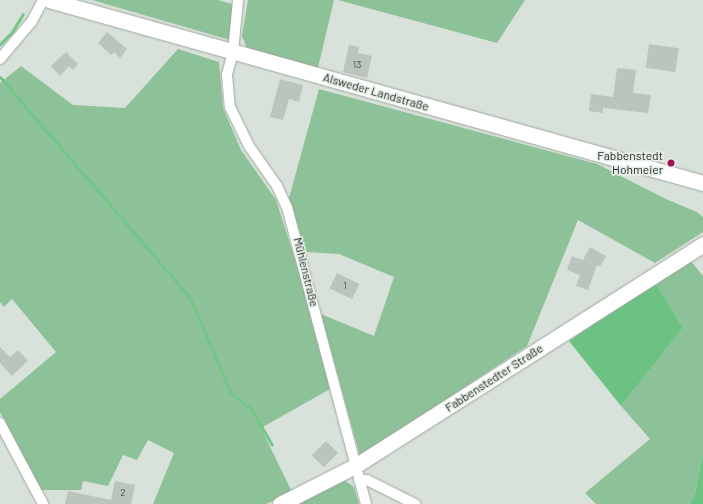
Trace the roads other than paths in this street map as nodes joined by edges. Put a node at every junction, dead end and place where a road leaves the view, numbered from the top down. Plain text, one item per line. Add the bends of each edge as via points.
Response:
1 (43, 0) edge
2 (49, 0) edge
3 (238, 0) edge
4 (233, 52) junction
5 (0, 59) edge
6 (703, 183) edge
7 (703, 244) edge
8 (0, 424) edge
9 (357, 473) junction
10 (43, 504) edge
11 (280, 504) edge
12 (366, 504) edge
13 (414, 504) edge

1 - 5 street via 32,21
2 - 4 street, Alsweder Landstraße
3 - 4 street, Mühlenstraße
4 - 6 street, Alsweder Landstraße
4 - 9 street, Mühlenstraße via 227,75 230,107 249,146 287,207
7 - 9 street, Fabbenstedter Straße
8 - 10 street
9 - 11 street, Fabbenstedter Straße
9 - 12 street, Mühlenstraße
9 - 13 street

